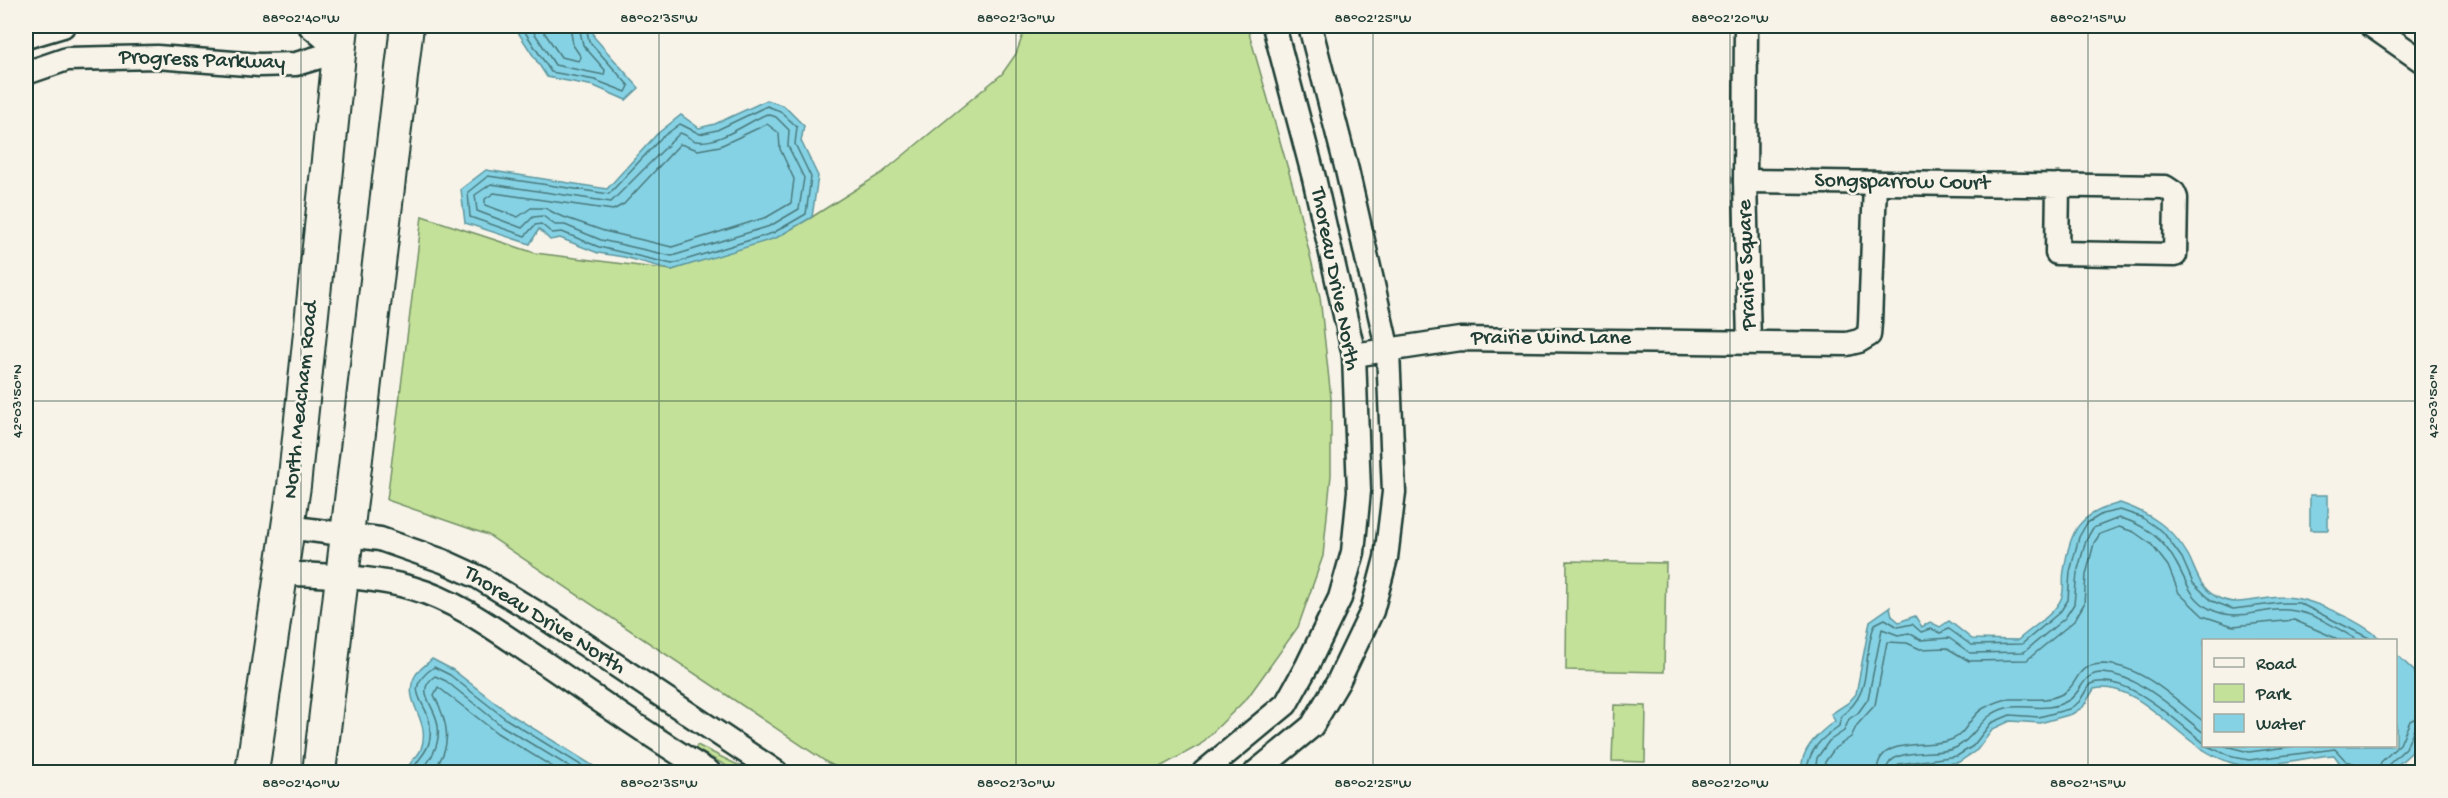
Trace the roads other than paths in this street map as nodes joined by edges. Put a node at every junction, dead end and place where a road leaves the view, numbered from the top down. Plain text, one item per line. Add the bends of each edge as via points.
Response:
1 (63, 26) edge
2 (310, 26) edge
3 (407, 26) edge
4 (1274, 26) edge
5 (1310, 26) edge
6 (1746, 26) edge
7 (2372, 26) edge
8 (26, 37) edge
9 (341, 38) edge
10 (2422, 61) edge
11 (26, 73) edge
12 (1745, 181) junction
13 (1875, 183) junction
14 (2058, 185) junction
15 (1749, 341) junction
16 (1388, 351) junction
17 (1354, 355) junction
18 (288, 527) junction
19 (348, 535) junction
20 (282, 573) junction
21 (343, 577) junction
22 (252, 772) edge
23 (319, 772) edge
24 (709, 772) edge
25 (776, 772) edge
26 (1204, 772) edge
27 (1256, 772) edge

1 - 8 street
2 - 9 street
3 - 19 main road
4 - 17 street, Thoreau Drive North
5 - 16 street, Thoreau Drive North
6 - 12 street, Prairie Square
7 - 10 street
9 - 11 street, Progress Parkway via 296,64 157,57 67,59
9 - 18 main road, North Meacham Road
12 - 13 street, Songsparrow Court
12 - 15 street, Prairie Square
13 - 14 street, Songsparrow Court
13 - 15 street, Prairie Square via 1869,335 1847,344
14 - 14 street, Songsparrow Court via 2057,253 2175,255 2176,198 2170,188
15 - 16 street, Prairie Wind Lane via 1460,339
16 - 17 street, Prairie Wind Lane
16 - 27 street, Thoreau Drive North via 1394,492 1386,558 1372,611 1312,726
17 - 26 street, Thoreau Drive North via 1359,491 1353,552 1340,598 1286,704
18 - 19 street, Thoreau Drive North
18 - 20 main road, North Meacham Road
19 - 21 main road
19 - 25 street, Thoreau Drive North via 380,539 478,577
20 - 21 street, Thoreau Drive North
20 - 22 main road, North Meacham Road
21 - 23 main road
21 - 24 street, Thoreau Drive North via 415,589 466,612

